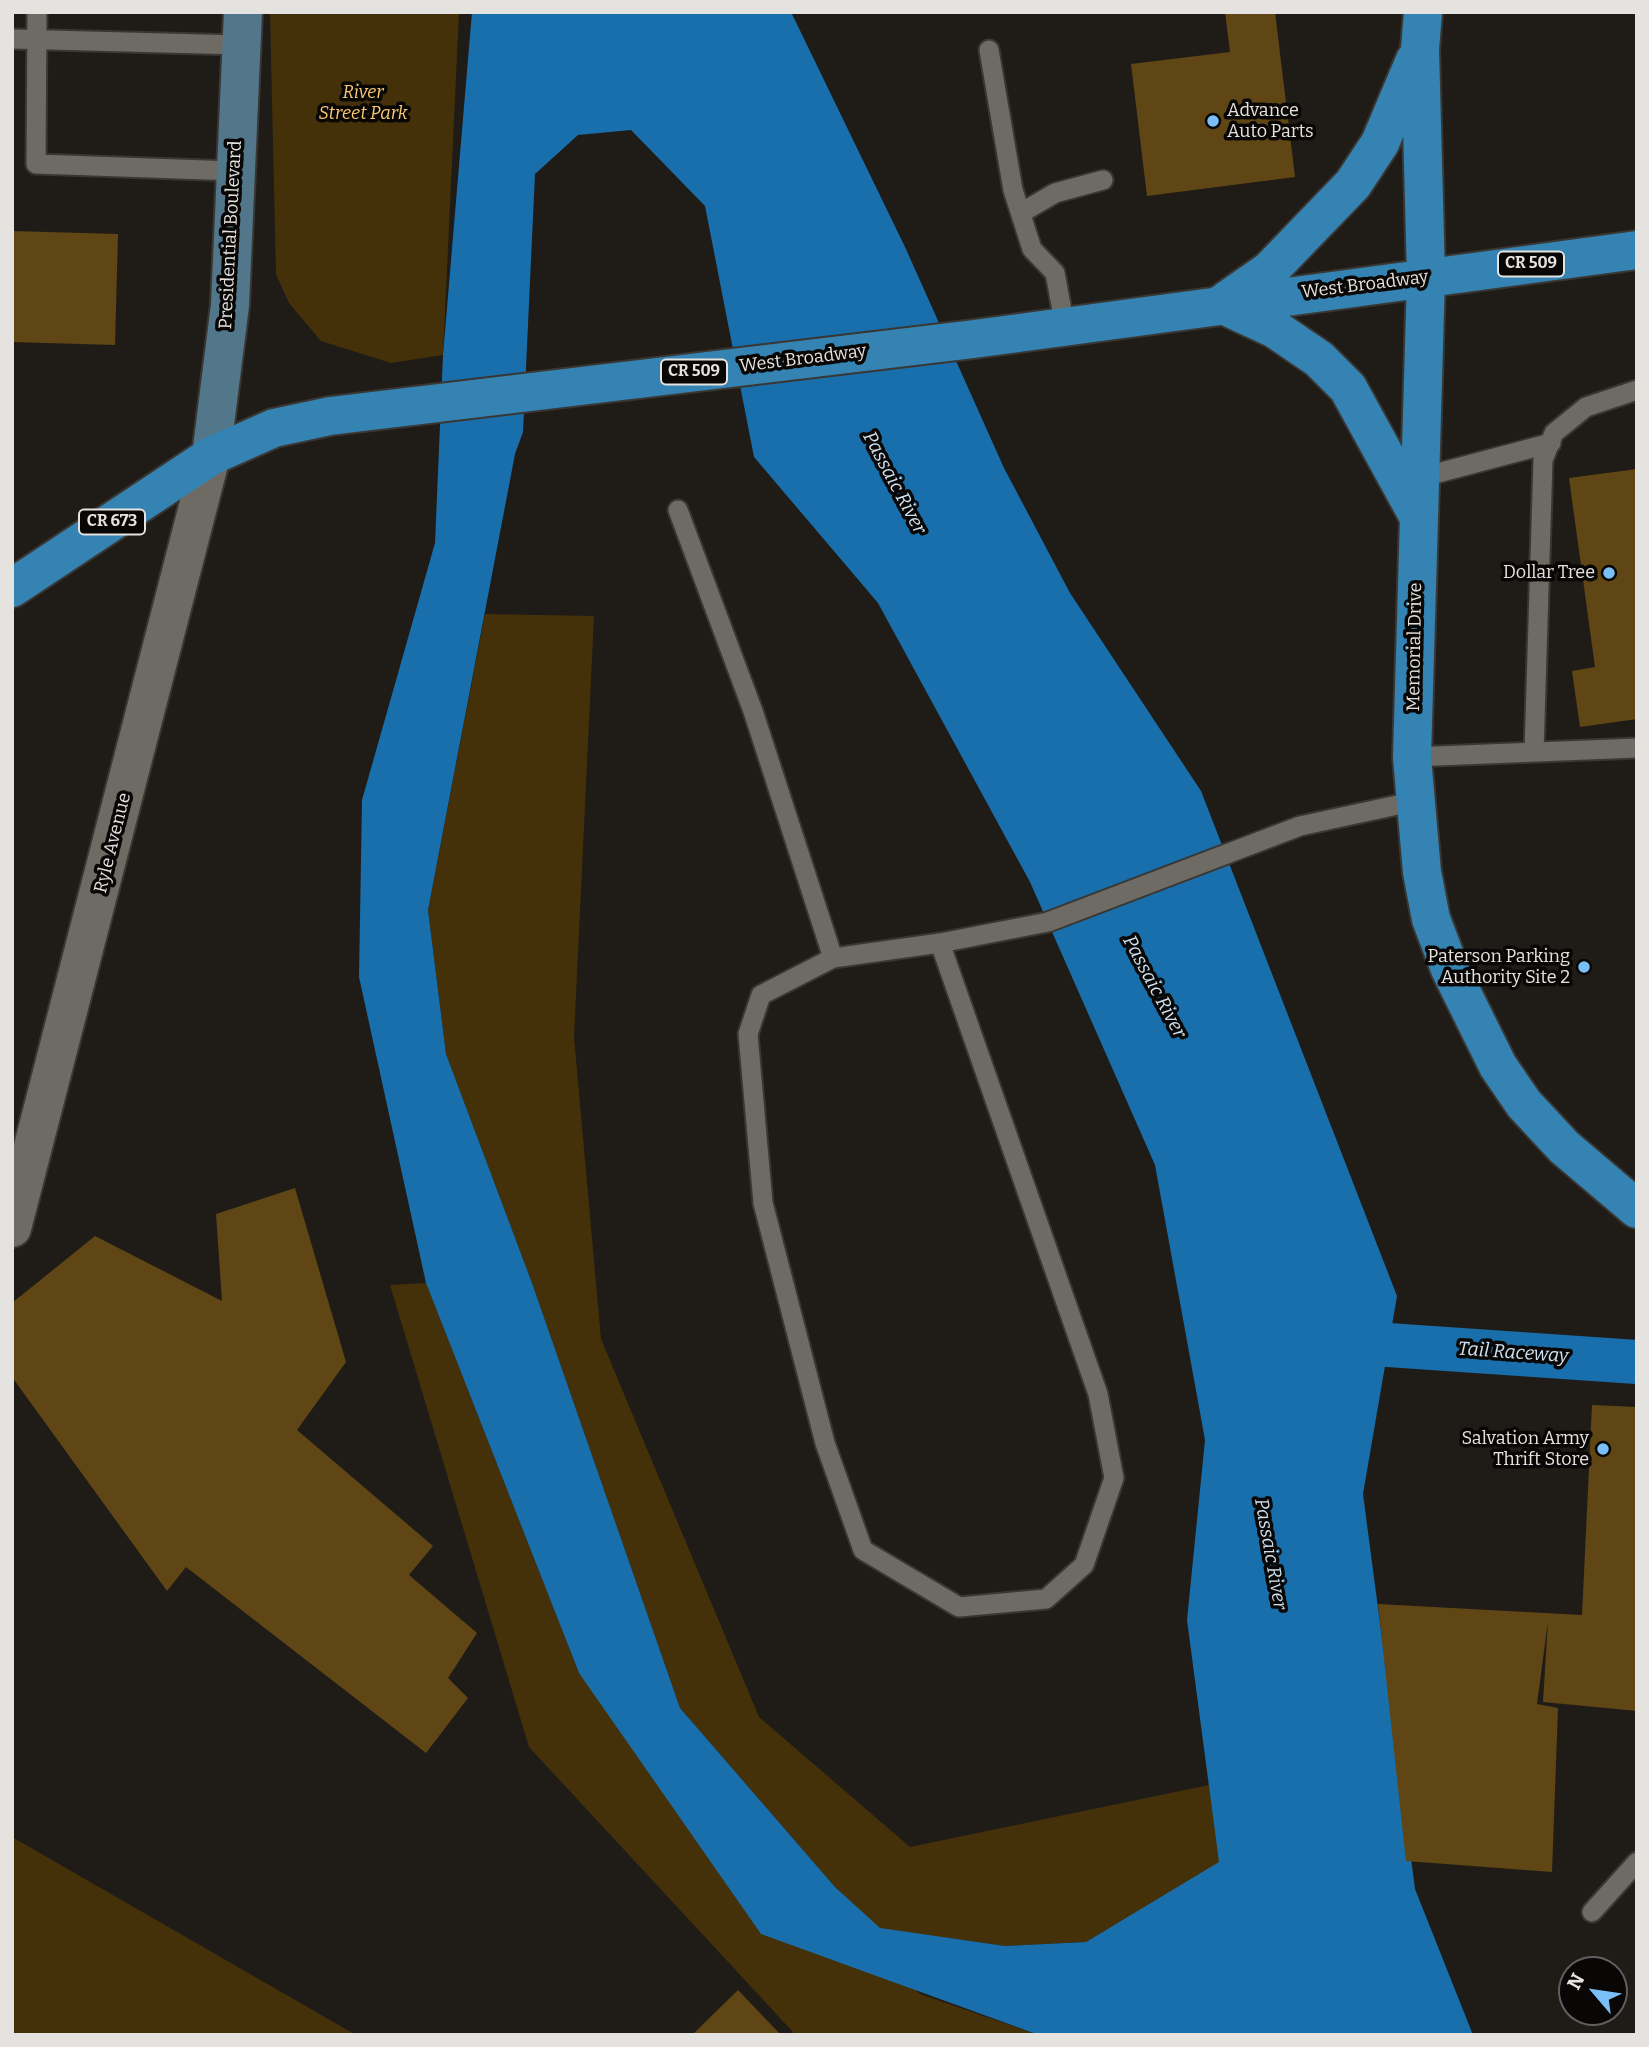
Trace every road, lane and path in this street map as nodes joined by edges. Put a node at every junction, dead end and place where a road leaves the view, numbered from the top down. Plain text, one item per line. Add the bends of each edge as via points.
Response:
1 (37, 12) edge
2 (242, 29) edge
3 (1422, 31) edge
4 (12, 39) edge
5 (36, 42) junction
6 (989, 50) dead end
7 (235, 171) junction
8 (1103, 180) dead end
9 (1021, 213) junction
10 (1637, 250) edge
11 (1426, 277) junction
12 (1221, 304) junction
13 (1065, 327) junction
14 (1637, 390) edge
15 (1551, 443) junction
16 (211, 456) junction
17 (1419, 478) junction
18 (678, 510) dead end
19 (1418, 516) junction
20 (12, 588) edge
21 (1637, 748) edge
22 (1534, 752) junction
23 (1412, 757) junction
24 (1416, 801) junction
25 (940, 943) junction
26 (833, 958) junction
27 (1637, 1209) edge
28 (12, 1228) edge
29 (1637, 1862) edge
30 (1592, 1912) dead end

1 - 5 lane
2 - 5 lane
2 - 7 street, Presidential Boulevard
3 - 11 main road, Memorial Drive
3 - 12 main road via 1380,143 1353,184 1270,270
4 - 5 lane
5 - 7 lane via 36,164
6 - 9 lane
7 - 16 street, Presidential Boulevard via 230,305
8 - 9 lane via 1055,193
9 - 13 lane via 1032,249 1055,273
10 - 11 main road, West Broadway / CR 509
11 - 12 main road, West Broadway / CR 509
11 - 17 main road, Memorial Drive
12 - 13 main road, West Broadway / CR 509
12 - 19 main road via 1275,329 1319,359 1348,388
13 - 16 main road, West Broadway / CR 509 via 337,414 274,428
14 - 15 lane via 1586,407 1554,433
15 - 17 lane
15 - 22 lane via 1543,460
16 - 20 main road, West Broadway / CR 673
16 - 28 street, Ryle Avenue
17 - 19 main road, Memorial Drive
18 - 26 lane via 753,711
19 - 23 main road, Memorial Drive
21 - 22 lane
22 - 23 lane
23 - 24 main road, Memorial Drive
24 - 25 lane via 1300,827 1048,922
24 - 27 main road, Memorial Drive via 1431,919 1498,1066 1524,1104 1564,1147
25 - 26 lane
25 - 26 lane via 1098,1394 1114,1478 1084,1565 1046,1600 958,1607 863,1550 825,1443 763,1203 748,1034 761,995
29 - 30 lane

